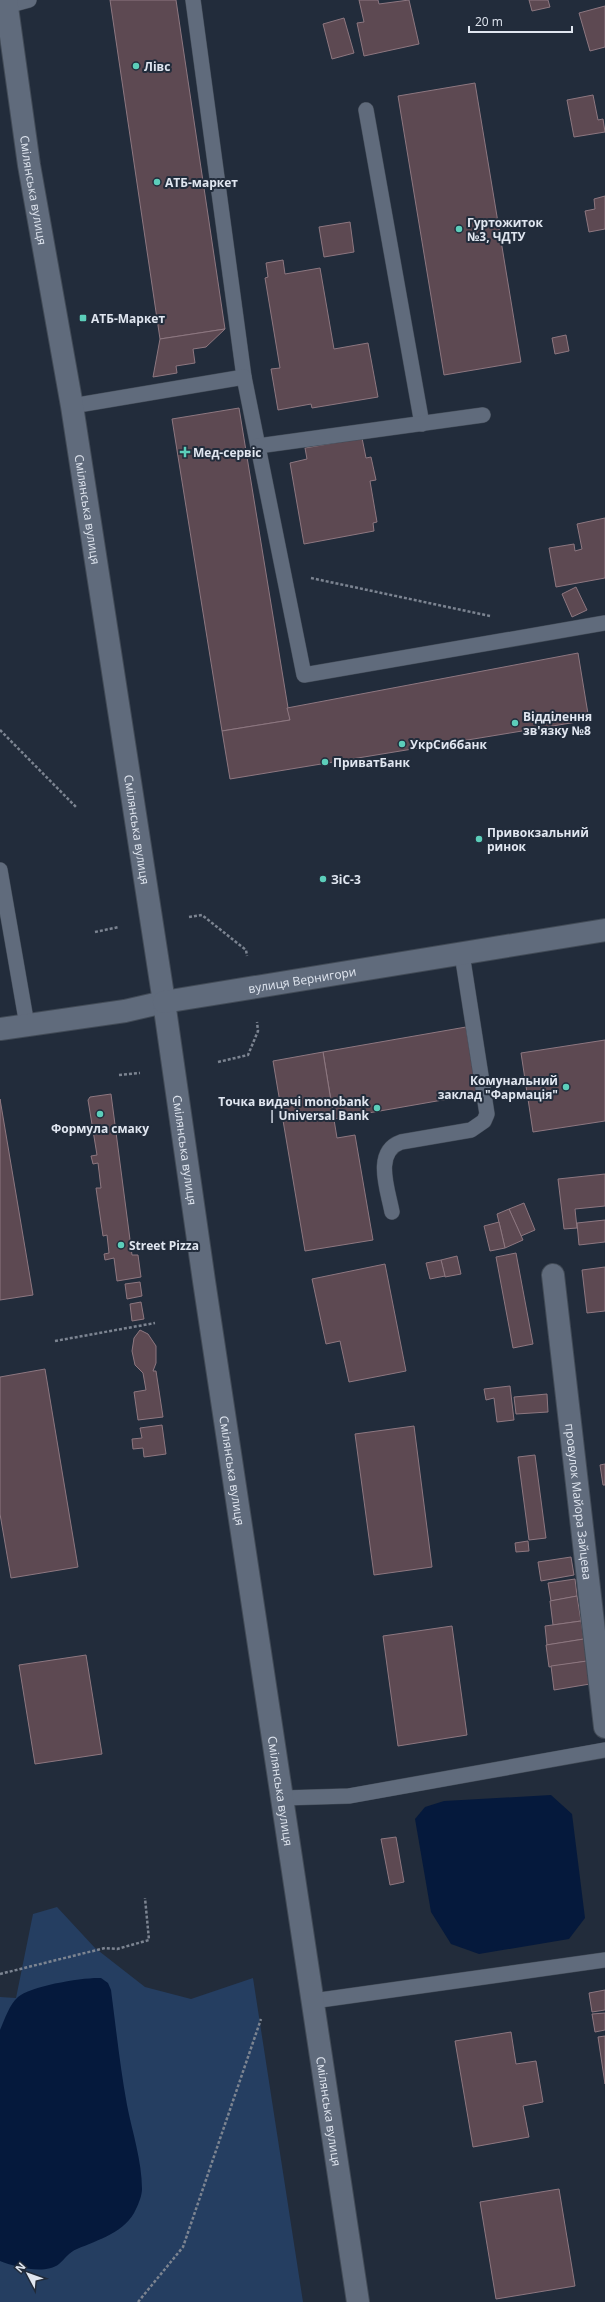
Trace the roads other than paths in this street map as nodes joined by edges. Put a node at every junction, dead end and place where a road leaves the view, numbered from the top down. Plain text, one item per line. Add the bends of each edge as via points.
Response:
1 (29, 0) edge
2 (193, 0) edge
3 (6, 3) edge
4 (366, 110) dead end
5 (244, 377) junction
6 (72, 406) junction
7 (483, 415) dead end
8 (422, 424) junction
9 (258, 446) junction
10 (605, 623) edge
11 (0, 870) edge
12 (605, 930) edge
13 (462, 954) junction
14 (164, 1002) junction
15 (27, 1025) junction
16 (0, 1029) edge
17 (392, 1212) dead end
18 (553, 1275) dead end
19 (605, 1727) edge
20 (605, 1750) edge
21 (283, 1798) junction
22 (605, 1960) edge
23 (312, 2001) junction
24 (358, 2302) edge

1 - 3 lane
2 - 5 lane
3 - 6 main road, Смілянська вулиця via 30,165
4 - 8 lane
5 - 6 lane
5 - 9 lane
6 - 14 main road, Смілянська вулиця
7 - 8 lane
8 - 9 lane
9 - 10 lane via 304,675
11 - 15 lane
12 - 13 main road, вулиця Вернигори
13 - 14 main road, вулиця Вернигори
13 - 17 lane via 487,1114 484,1122 471,1130 393,1144 388,1150 384,1166
14 - 15 main road, вулиця Вернигори via 125,1011
14 - 21 main road, Смілянська вулиця
15 - 16 main road, вулиця Вернигори
18 - 19 main road, провулок Майора Зайцева
20 - 21 lane via 349,1796
21 - 23 main road, Смілянська вулиця
22 - 23 lane
23 - 24 main road, Смілянська вулиця

